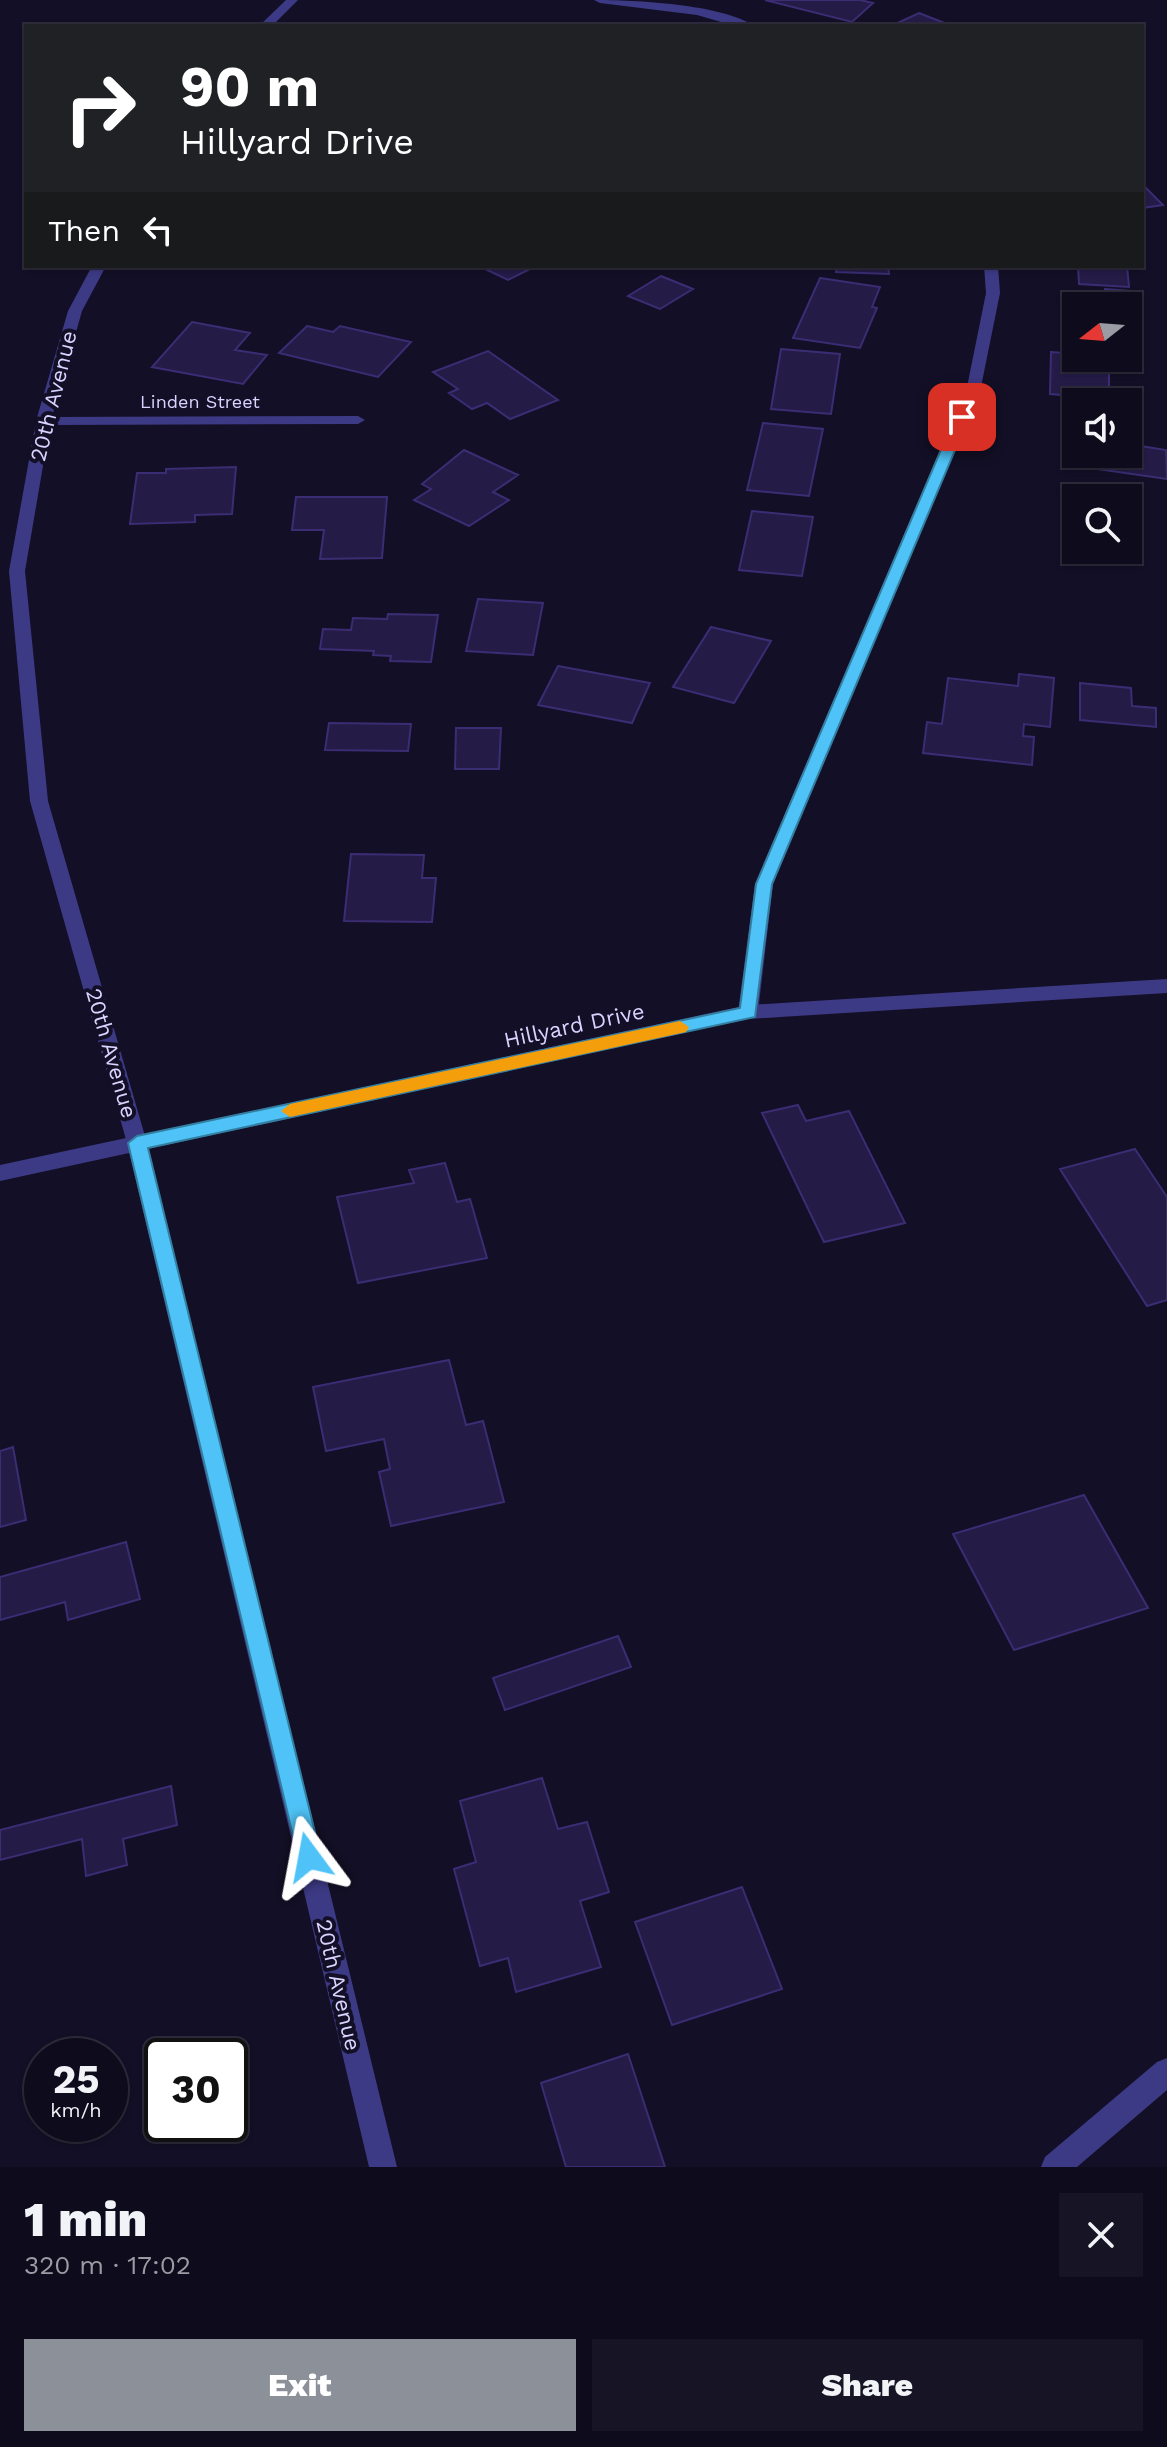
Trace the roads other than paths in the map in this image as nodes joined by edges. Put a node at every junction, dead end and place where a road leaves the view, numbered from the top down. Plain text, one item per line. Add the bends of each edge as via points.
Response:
1 (292, 0) edge
2 (600, 0) edge
3 (267, 24) edge
4 (741, 24) edge
5 (98, 268) edge
6 (991, 268) edge
7 (358, 420) dead end
8 (43, 421) junction
9 (1167, 986) edge
10 (748, 1012) junction
11 (137, 1143) junction
12 (0, 1173) edge
13 (1167, 2072) edge
14 (383, 2167) edge
15 (1055, 2167) edge

1 - 3 street
2 - 4 street via 698,12
5 - 8 street, 20th Avenue via 75,311
6 - 10 street via 993,293 974,387 764,884
7 - 8 street, Linden Street
8 - 11 street, 20th Avenue via 17,571 39,801
9 - 10 street, Hillyard Drive
10 - 11 street, Hillyard Drive
11 - 12 street, Hillyard Drive
11 - 14 street, 20th Avenue
13 - 15 street

